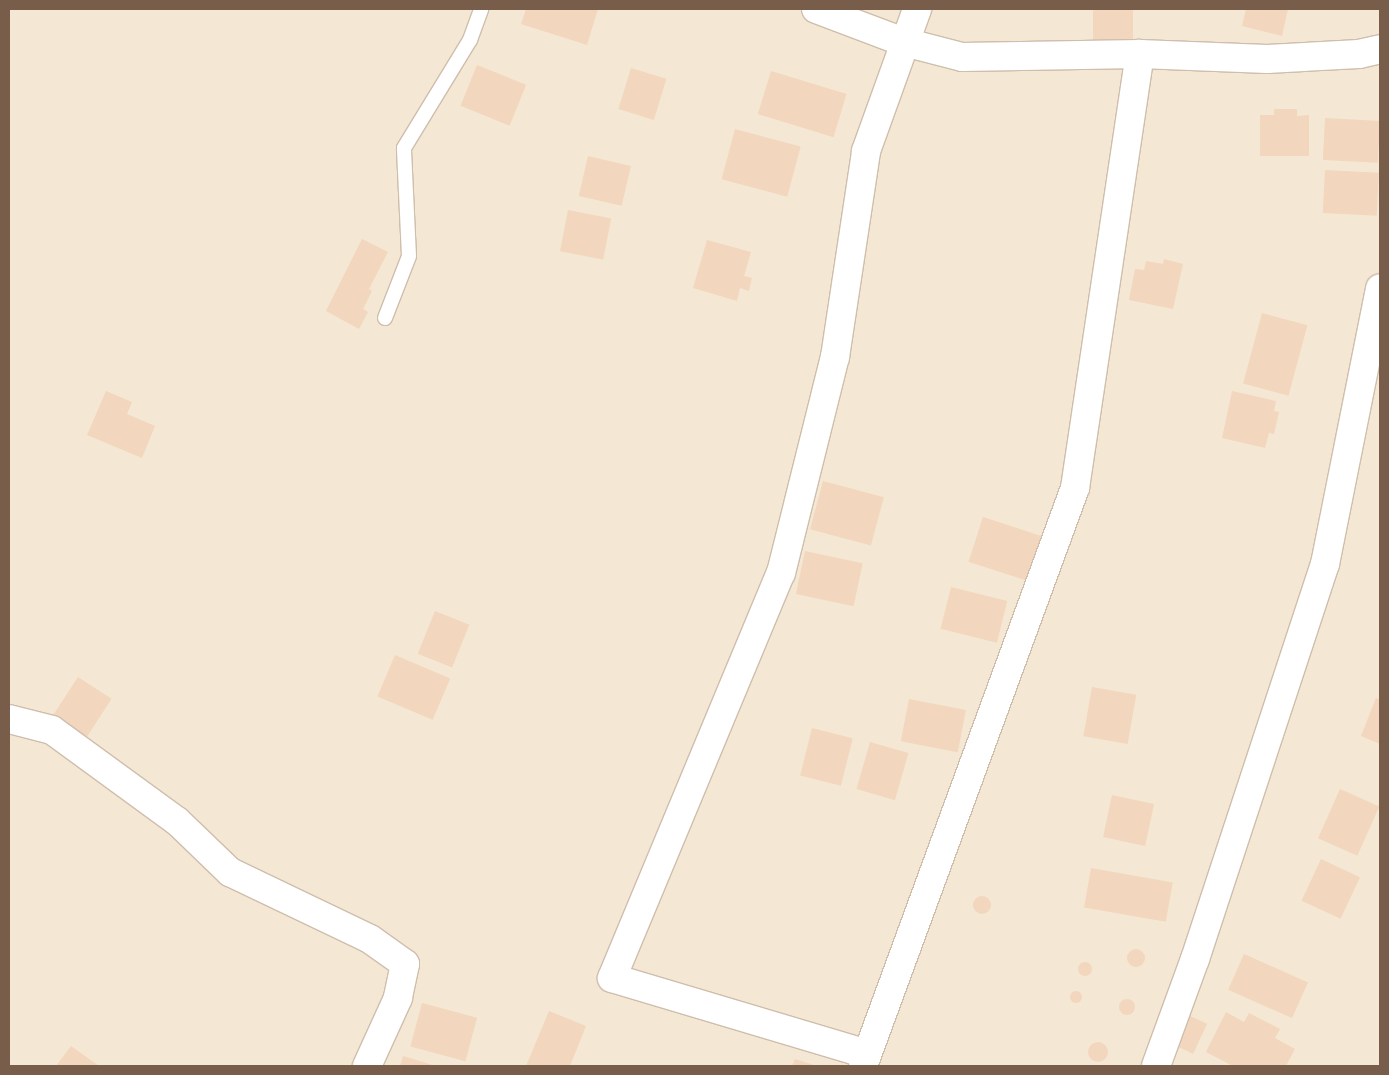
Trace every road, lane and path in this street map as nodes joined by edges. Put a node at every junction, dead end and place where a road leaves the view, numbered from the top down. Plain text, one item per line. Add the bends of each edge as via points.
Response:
1 (481, 9) edge
2 (816, 9) edge
3 (917, 9) edge
4 (904, 42) junction
5 (1380, 49) edge
6 (1140, 54) junction
7 (1380, 288) edge
8 (385, 318) dead end
9 (9, 720) edge
10 (865, 1060) edge
11 (367, 1066) edge
12 (1156, 1066) edge

1 - 8 lane via 470,40 404,148 409,256
2 - 4 street
3 - 4 street
4 - 6 street via 962,57
4 - 10 street via 866,151 835,357 781,573 612,978
5 - 6 street via 1358,54 1267,58
6 - 10 street via 1075,488
7 - 12 street via 1325,564 1196,959
9 - 11 street via 52,730 177,821 230,872 370,939 405,964 398,998

